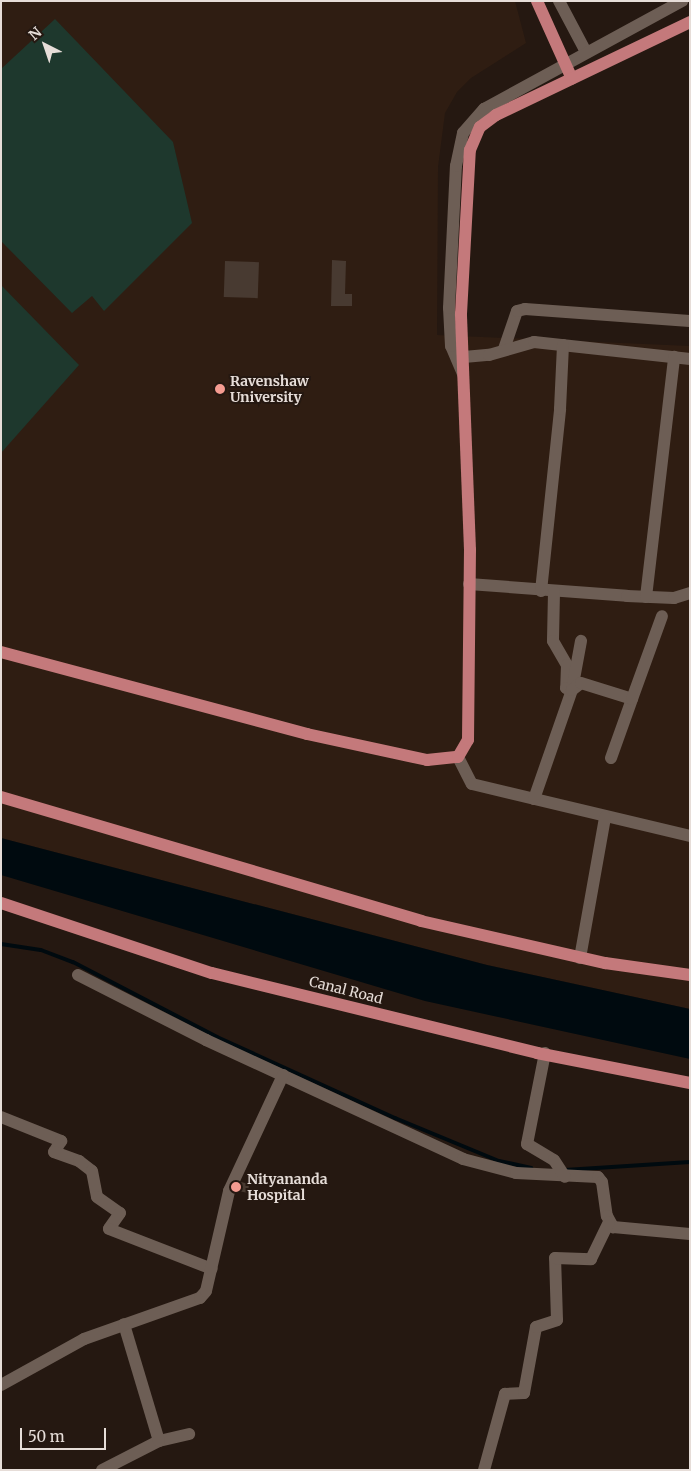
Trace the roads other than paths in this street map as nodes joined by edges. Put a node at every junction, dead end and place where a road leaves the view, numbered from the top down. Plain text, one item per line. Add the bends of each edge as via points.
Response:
1 (537, 1) edge
2 (559, 1) edge
3 (682, 1) edge
4 (690, 22) edge
5 (586, 52) junction
6 (572, 79) junction
7 (690, 321) edge
8 (563, 345) junction
9 (504, 350) junction
10 (464, 357) junction
11 (674, 357) junction
12 (690, 359) edge
13 (463, 374) junction
14 (470, 584) junction
15 (541, 591) junction
16 (554, 592) junction
17 (690, 593) edge
18 (646, 597) junction
19 (662, 616) dead end
20 (581, 641) dead end
21 (1, 652) edge
22 (572, 690) junction
23 (632, 699) junction
24 (458, 757) junction
25 (610, 758) dead end
26 (1, 796) edge
27 (534, 800) junction
28 (605, 817) junction
29 (690, 836) edge
30 (1, 903) edge
31 (580, 958) junction
32 (78, 975) dead end
33 (690, 975) edge
34 (545, 1053) junction
35 (283, 1075) junction
36 (690, 1083) edge
37 (1, 1117) edge
38 (565, 1177) junction
39 (608, 1222) junction
40 (690, 1234) edge
41 (212, 1268) junction
42 (124, 1324) junction
43 (1, 1385) edge
44 (189, 1434) dead end
45 (159, 1441) junction
46 (102, 1470) edge
47 (484, 1470) edge

1 - 6 main road
2 - 5 street
3 - 5 street
4 - 6 main road
5 - 13 street via 484,110 463,133 456,166 449,308 450,346
6 - 10 main road via 486,121 474,138 470,150 462,314
7 - 9 street via 525,309 517,311
8 - 9 street via 534,342
8 - 11 street
8 - 15 street via 560,409
9 - 10 street
10 - 13 main road
11 - 12 street
11 - 18 street
13 - 14 main road
14 - 15 street
14 - 24 main road via 468,740
15 - 16 street
16 - 18 street
16 - 22 street via 553,641 567,665 566,688
17 - 18 street via 674,598
19 - 23 street
20 - 22 street
21 - 24 main road via 307,734 427,760
22 - 23 street via 581,683
22 - 27 street
23 - 25 street
24 - 27 street via 472,784
26 - 31 main road via 420,922
27 - 28 street
28 - 29 street
28 - 31 street
30 - 34 main road, Canal Road via 212,973
31 - 33 main road
32 - 35 street
34 - 36 main road, Canal Road
34 - 38 street via 526,1140 532,1148 548,1157
35 - 38 street via 463,1159 516,1173
35 - 41 street via 229,1191
37 - 41 street via 61,1141 54,1152 79,1161 92,1170 97,1198 120,1213 109,1229
38 - 39 street via 598,1177 602,1182
39 - 40 street via 613,1227
39 - 47 street via 591,1259 555,1258 557,1320 536,1326 524,1393 505,1394
41 - 42 street via 208,1286 200,1298
42 - 43 street via 84,1339
42 - 45 street
44 - 45 street
45 - 46 street

